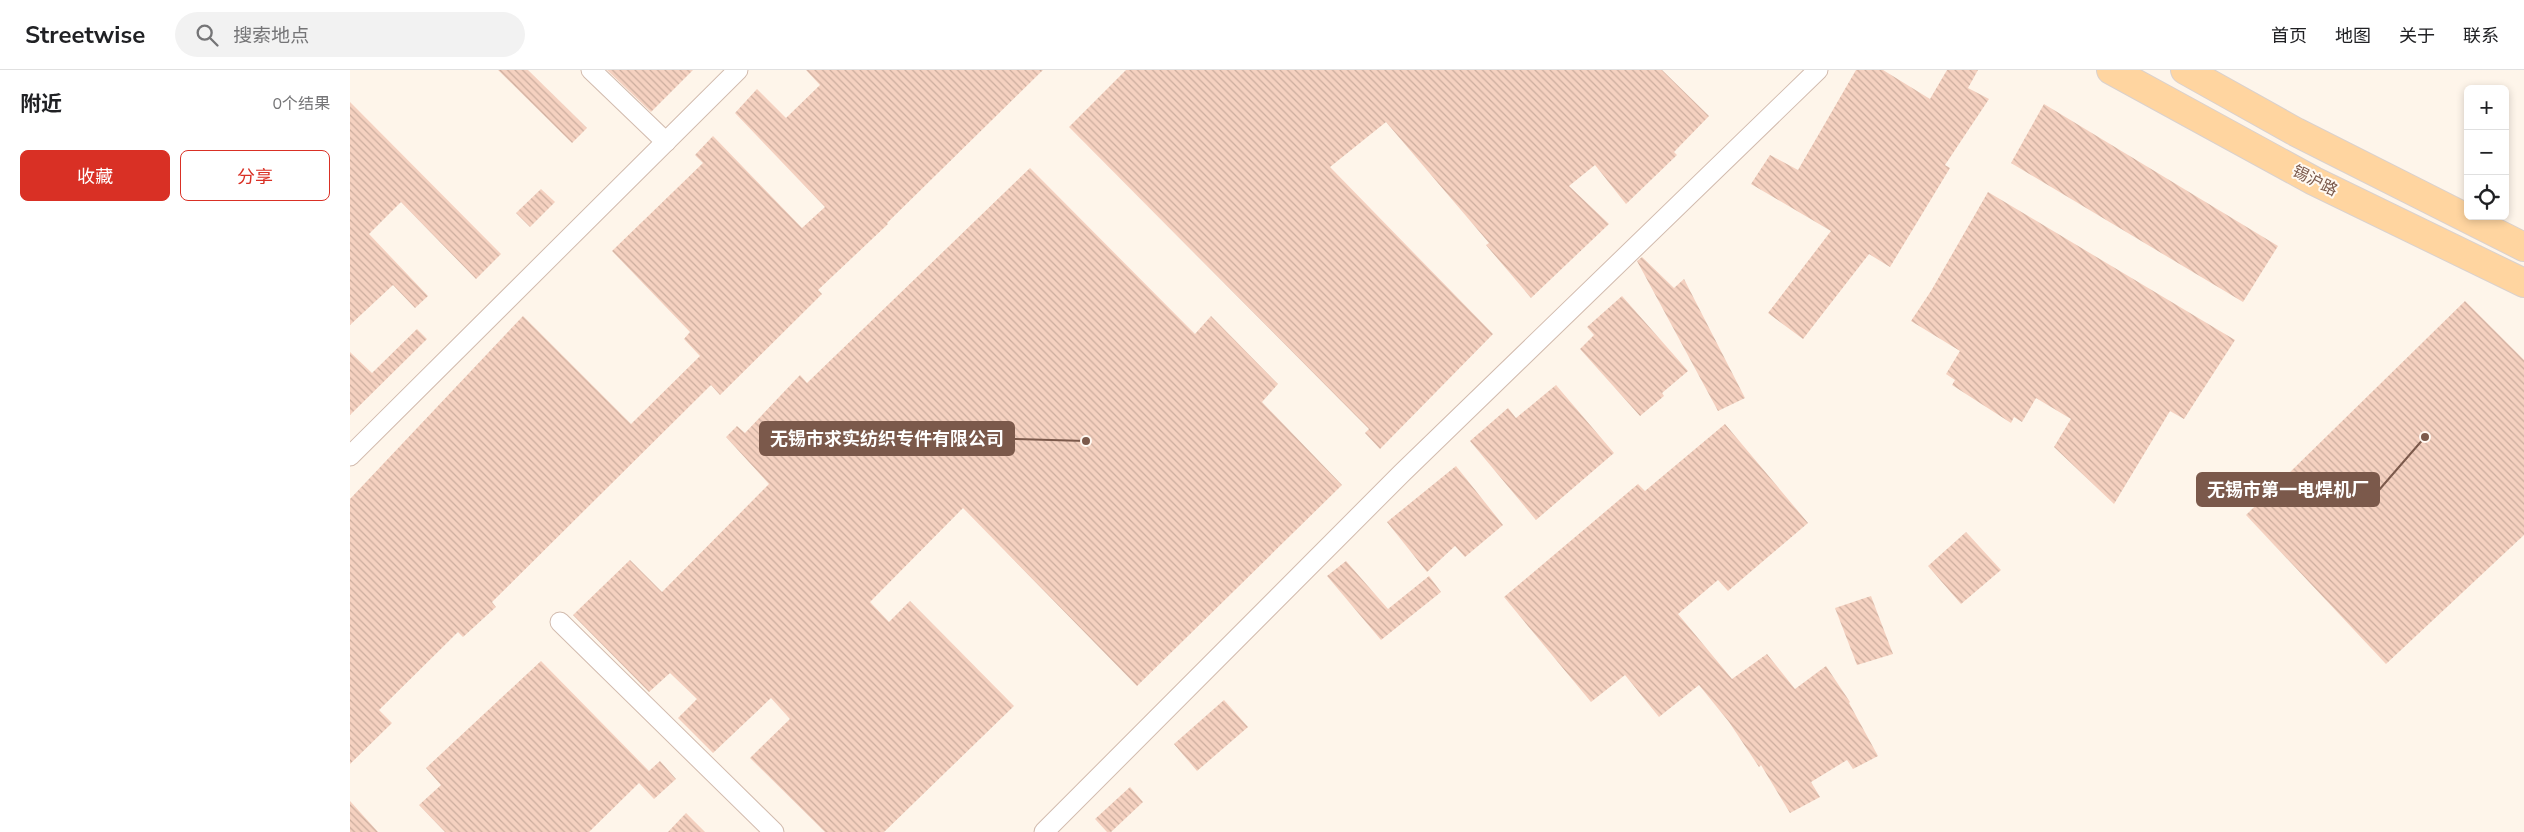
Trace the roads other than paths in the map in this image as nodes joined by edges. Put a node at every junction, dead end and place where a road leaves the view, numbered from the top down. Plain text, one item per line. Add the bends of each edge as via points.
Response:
1 (591, 70) edge
2 (738, 70) edge
3 (1818, 70) edge
4 (2111, 70) edge
5 (2185, 70) edge
6 (666, 142) junction
7 (2524, 247) edge
8 (2524, 283) edge
9 (350, 456) edge
10 (560, 622) dead end
11 (774, 832) edge
12 (1044, 832) edge

1 - 6 street
2 - 6 street
3 - 12 street via 1402,473
4 - 8 main road, 锡沪路 via 2314,181
5 - 7 main road via 2296,132
6 - 9 street
10 - 11 street

